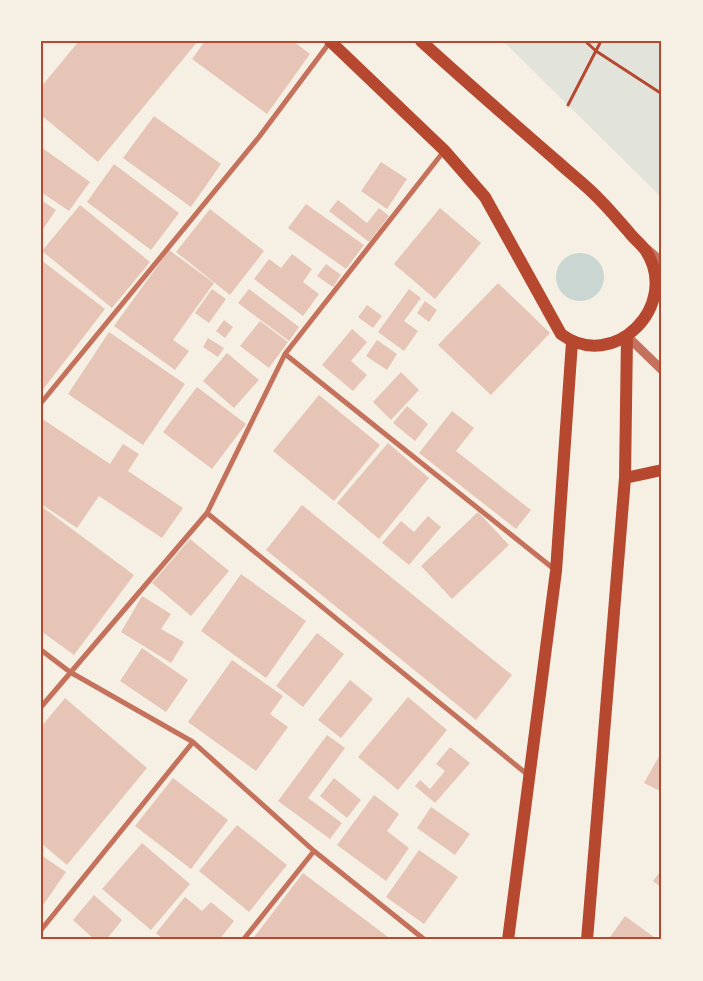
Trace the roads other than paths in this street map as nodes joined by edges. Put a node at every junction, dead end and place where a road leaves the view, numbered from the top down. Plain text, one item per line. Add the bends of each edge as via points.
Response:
1 (421, 41) edge
2 (330, 42) edge
3 (444, 150) junction
4 (632, 236) junction
5 (662, 262) edge
6 (627, 336) junction
7 (572, 342) junction
8 (285, 354) junction
9 (662, 370) edge
10 (41, 403) edge
11 (662, 470) edge
12 (625, 478) junction
13 (207, 513) junction
14 (556, 571) junction
15 (41, 650) edge
16 (70, 672) junction
17 (41, 706) edge
18 (193, 742) junction
19 (531, 777) junction
20 (314, 851) junction
21 (41, 930) edge
22 (244, 940) edge
23 (425, 940) edge
24 (508, 940) edge
25 (587, 940) edge

1 - 4 main road via 600,199
2 - 3 main road
2 - 10 street via 259,136
3 - 7 main road via 485,197 553,322
3 - 8 street
4 - 5 street
4 - 6 main road via 645,250 654,268 656,287 652,306 642,323
6 - 7 main road via 609,343 590,345
6 - 9 street
6 - 12 main road
7 - 14 main road
8 - 13 street
8 - 14 street
11 - 12 main road
12 - 25 main road
13 - 16 street
13 - 19 street
14 - 19 main road
15 - 16 street
16 - 17 street
16 - 18 street
18 - 20 street
18 - 21 street
19 - 24 main road
20 - 22 street
20 - 23 street

